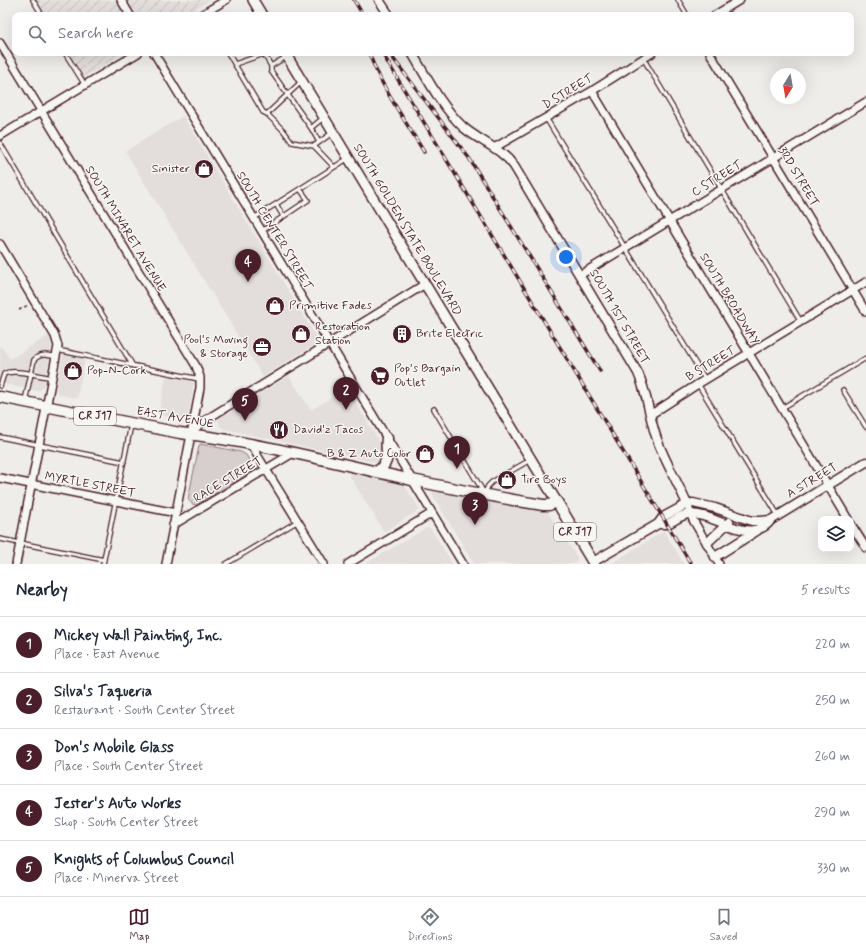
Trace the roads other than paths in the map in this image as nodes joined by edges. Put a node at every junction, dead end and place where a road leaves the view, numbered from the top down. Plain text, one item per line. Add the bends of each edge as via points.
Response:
1 (33, 0) edge
2 (121, 0) edge
3 (226, 0) edge
4 (253, 0) edge
5 (380, 0) edge
6 (678, 0) edge
7 (740, 0) edge
8 (40, 12) edge
9 (128, 12) edge
10 (208, 12) edge
11 (260, 12) edge
12 (387, 12) edge
13 (685, 12) edge
14 (720, 12) edge
15 (0, 43) edge
16 (67, 56) edge
17 (133, 56) edge
18 (156, 56) edge
19 (230, 56) edge
20 (258, 56) edge
21 (265, 56) edge
22 (285, 56) edge
23 (287, 56) edge
24 (414, 56) edge
25 (647, 56) edge
26 (712, 56) edge
27 (644, 58) junction
28 (235, 64) junction
29 (271, 66) junction
30 (302, 82) junction
31 (85, 85) junction
32 (592, 91) junction
33 (288, 95) junction
34 (866, 102) edge
35 (42, 111) junction
36 (268, 114) junction
37 (324, 117) junction
38 (546, 118) junction
39 (310, 128) junction
40 (333, 132) junction
41 (0, 136) edge
42 (319, 142) junction
43 (0, 143) edge
44 (314, 146) junction
45 (494, 148) junction
46 (773, 157) junction
47 (348, 158) junction
48 (334, 167) junction
49 (300, 189) junction
50 (722, 189) junction
51 (276, 204) junction
52 (283, 216) junction
53 (254, 218) junction
54 (670, 221) junction
55 (262, 231) junction
56 (0, 244) edge
57 (625, 248) junction
58 (580, 275) junction
59 (866, 282) edge
60 (425, 284) junction
61 (853, 290) junction
62 (866, 312) edge
63 (801, 322) junction
64 (329, 343) junction
65 (57, 353) junction
66 (749, 353) junction
67 (866, 358) edge
68 (133, 366) junction
69 (30, 374) junction
70 (52, 378) junction
71 (200, 379) junction
72 (706, 380) junction
73 (698, 384) junction
74 (0, 386) edge
75 (843, 390) dead end
76 (0, 397) edge
77 (24, 402) junction
78 (47, 406) junction
79 (782, 408) junction
80 (434, 409) dead end
81 (650, 415) junction
82 (194, 417) junction
83 (204, 421) junction
84 (131, 424) junction
85 (866, 426) edge
86 (191, 434) junction
87 (0, 437) edge
88 (387, 438) junction
89 (39, 445) junction
90 (251, 445) junction
91 (293, 453) junction
92 (531, 459) junction
93 (124, 462) junction
94 (866, 462) edge
95 (267, 470) junction
96 (377, 472) junction
97 (0, 478) edge
98 (412, 480) junction
99 (31, 484) junction
100 (827, 486) junction
101 (484, 494) junction
102 (116, 501) junction
103 (557, 502) junction
104 (687, 504) junction
105 (176, 513) junction
106 (432, 513) junction
107 (691, 514) junction
108 (846, 516) edge
109 (775, 518) junction
110 (298, 521) junction
111 (658, 524) junction
112 (725, 524) junction
113 (173, 525) junction
114 (760, 525) junction
115 (854, 529) edge
116 (0, 539) edge
117 (20, 543) junction
118 (706, 543) junction
119 (866, 548) edge
120 (717, 560) edge
121 (104, 562) edge
122 (166, 562) edge
123 (592, 563) edge
124 (16, 564) edge
125 (174, 564) edge
126 (226, 564) edge
127 (324, 564) edge
128 (348, 564) edge
129 (463, 564) edge

1 - 8 lane
2 - 9 street
3 - 10 street
4 - 11 main road
5 - 12 street
6 - 13 lane
7 - 14 street
15 - 35 street, SOUTH MINARET AVENUE
16 - 31 lane
17 - 31 street
18 - 53 street, SOUTH CENTER STREET
19 - 28 lane
20 - 28 lane
21 - 29 lane
22 - 29 lane
23 - 30 main road, SOUTH GOLDEN STATE BOULEVARD
24 - 45 street, SOUTH 1ST STREET via 448,112 468,131
25 - 27 street, D STREET
26 - 46 street, 3RD STREET
27 - 32 street, D STREET
27 - 50 lane
28 - 36 lane via 263,112
29 - 33 lane via 271,71
30 - 33 lane
30 - 37 main road, SOUTH GOLDEN STATE BOULEVARD
31 - 35 street
32 - 38 street, D STREET
32 - 54 street, SOUTH BROADWAY
33 - 36 lane
33 - 39 lane
34 - 46 street, C STREET
35 - 41 street
35 - 71 street, SOUTH MINARET AVENUE via 196,366
36 - 44 lane via 292,142
37 - 39 lane
37 - 40 main road, SOUTH GOLDEN STATE BOULEVARD
38 - 45 street, D STREET
38 - 57 lane
39 - 42 lane
40 - 42 lane
40 - 47 main road, SOUTH GOLDEN STATE BOULEVARD
42 - 44 lane
43 - 68 lane
44 - 48 lane
45 - 58 street, SOUTH 1ST STREET via 514,166
46 - 50 street, C STREET
46 - 61 street, 3RD STREET
47 - 48 lane
47 - 60 main road, SOUTH GOLDEN STATE BOULEVARD
48 - 49 lane
49 - 51 lane
49 - 52 lane via 308,200
50 - 54 street, C STREET
50 - 63 lane
51 - 52 lane
51 - 53 lane
52 - 55 lane
53 - 55 street, SOUTH CENTER STREET
54 - 57 street, C STREET
54 - 66 street, SOUTH BROADWAY
55 - 64 street, SOUTH CENTER STREET
56 - 65 street via 55,336
57 - 58 street, C STREET
57 - 72 lane
58 - 81 street, SOUTH 1ST STREET via 638,373
59 - 61 street, B STREET
60 - 64 street
60 - 92 main road, SOUTH GOLDEN STATE BOULEVARD
61 - 62 street, 3RD STREET
61 - 63 street, B STREET
63 - 66 street, B STREET
64 - 83 street
64 - 88 street, SOUTH CENTER STREET
65 - 68 lane
65 - 69 lane via 37,356
65 - 70 street
66 - 72 street, B STREET
66 - 79 street, SOUTH BROADWAY
67 - 79 lane
68 - 71 lane
69 - 70 lane
69 - 74 lane via 10,371 1,379
69 - 77 lane
70 - 78 street
71 - 82 street
72 - 73 street, B STREET
73 - 81 street, B STREET
73 - 109 lane
75 - 85 lane
76 - 77 main road, EAST AVENUE / CR J17
77 - 78 main road, EAST AVENUE / CR J17
78 - 84 main road, EAST AVENUE / CR J17
78 - 89 street
79 - 100 street, SOUTH BROADWAY
80 - 101 lane
81 - 104 street, SOUTH 1ST STREET via 658,442
82 - 83 street
82 - 86 street
83 - 86 street
84 - 86 main road, EAST AVENUE / CR J17
84 - 93 lane
86 - 90 main road, EAST AVENUE / CR J17
86 - 105 street
87 - 89 lane
88 - 96 main road via 387,458
88 - 98 street, SOUTH CENTER STREET
89 - 93 lane
89 - 99 street
90 - 91 main road, EAST AVENUE / CR J17
90 - 95 street
91 - 95 street, RACE STREET
91 - 96 main road, EAST AVENUE / CR J17
92 - 101 lane via 492,482
92 - 103 main road, SOUTH GOLDEN STATE BOULEVARD
93 - 102 lane
94 - 100 street, A STREET
95 - 110 street
95 - 113 street, RACE STREET
96 - 98 main road, EAST AVENUE / CR J17
97 - 99 street, MYRTLE STREET
98 - 101 main road, EAST AVENUE / CR J17
98 - 106 street, SOUTH CENTER STREET
99 - 102 street, MYRTLE STREET
99 - 117 street
100 - 108 street, SOUTH BROADWAY
100 - 109 street, A STREET
101 - 103 main road, EAST AVENUE / CR J17 via 543,505
102 - 105 street, MYRTLE STREET
102 - 121 lane
103 - 123 main road, SOUTH GOLDEN STATE BOULEVARD / CR J17
104 - 107 street, SOUTH 1ST STREET
104 - 111 street via 663,517
104 - 114 street via 702,504
105 - 113 street
106 - 128 street
106 - 129 street, SOUTH CENTER STREET
107 - 111 street via 667,524
107 - 112 street
107 - 118 street, SOUTH 1ST STREET
109 - 114 street, A STREET via 765,527
110 - 126 lane
110 - 127 street
111 - 123 street
112 - 114 street via 742,529
112 - 118 street
113 - 122 street
114 - 120 street, A STREET
115 - 119 street
116 - 117 lane
117 - 121 lane
117 - 124 street
118 - 120 street, SOUTH 1ST STREET
122 - 125 street

